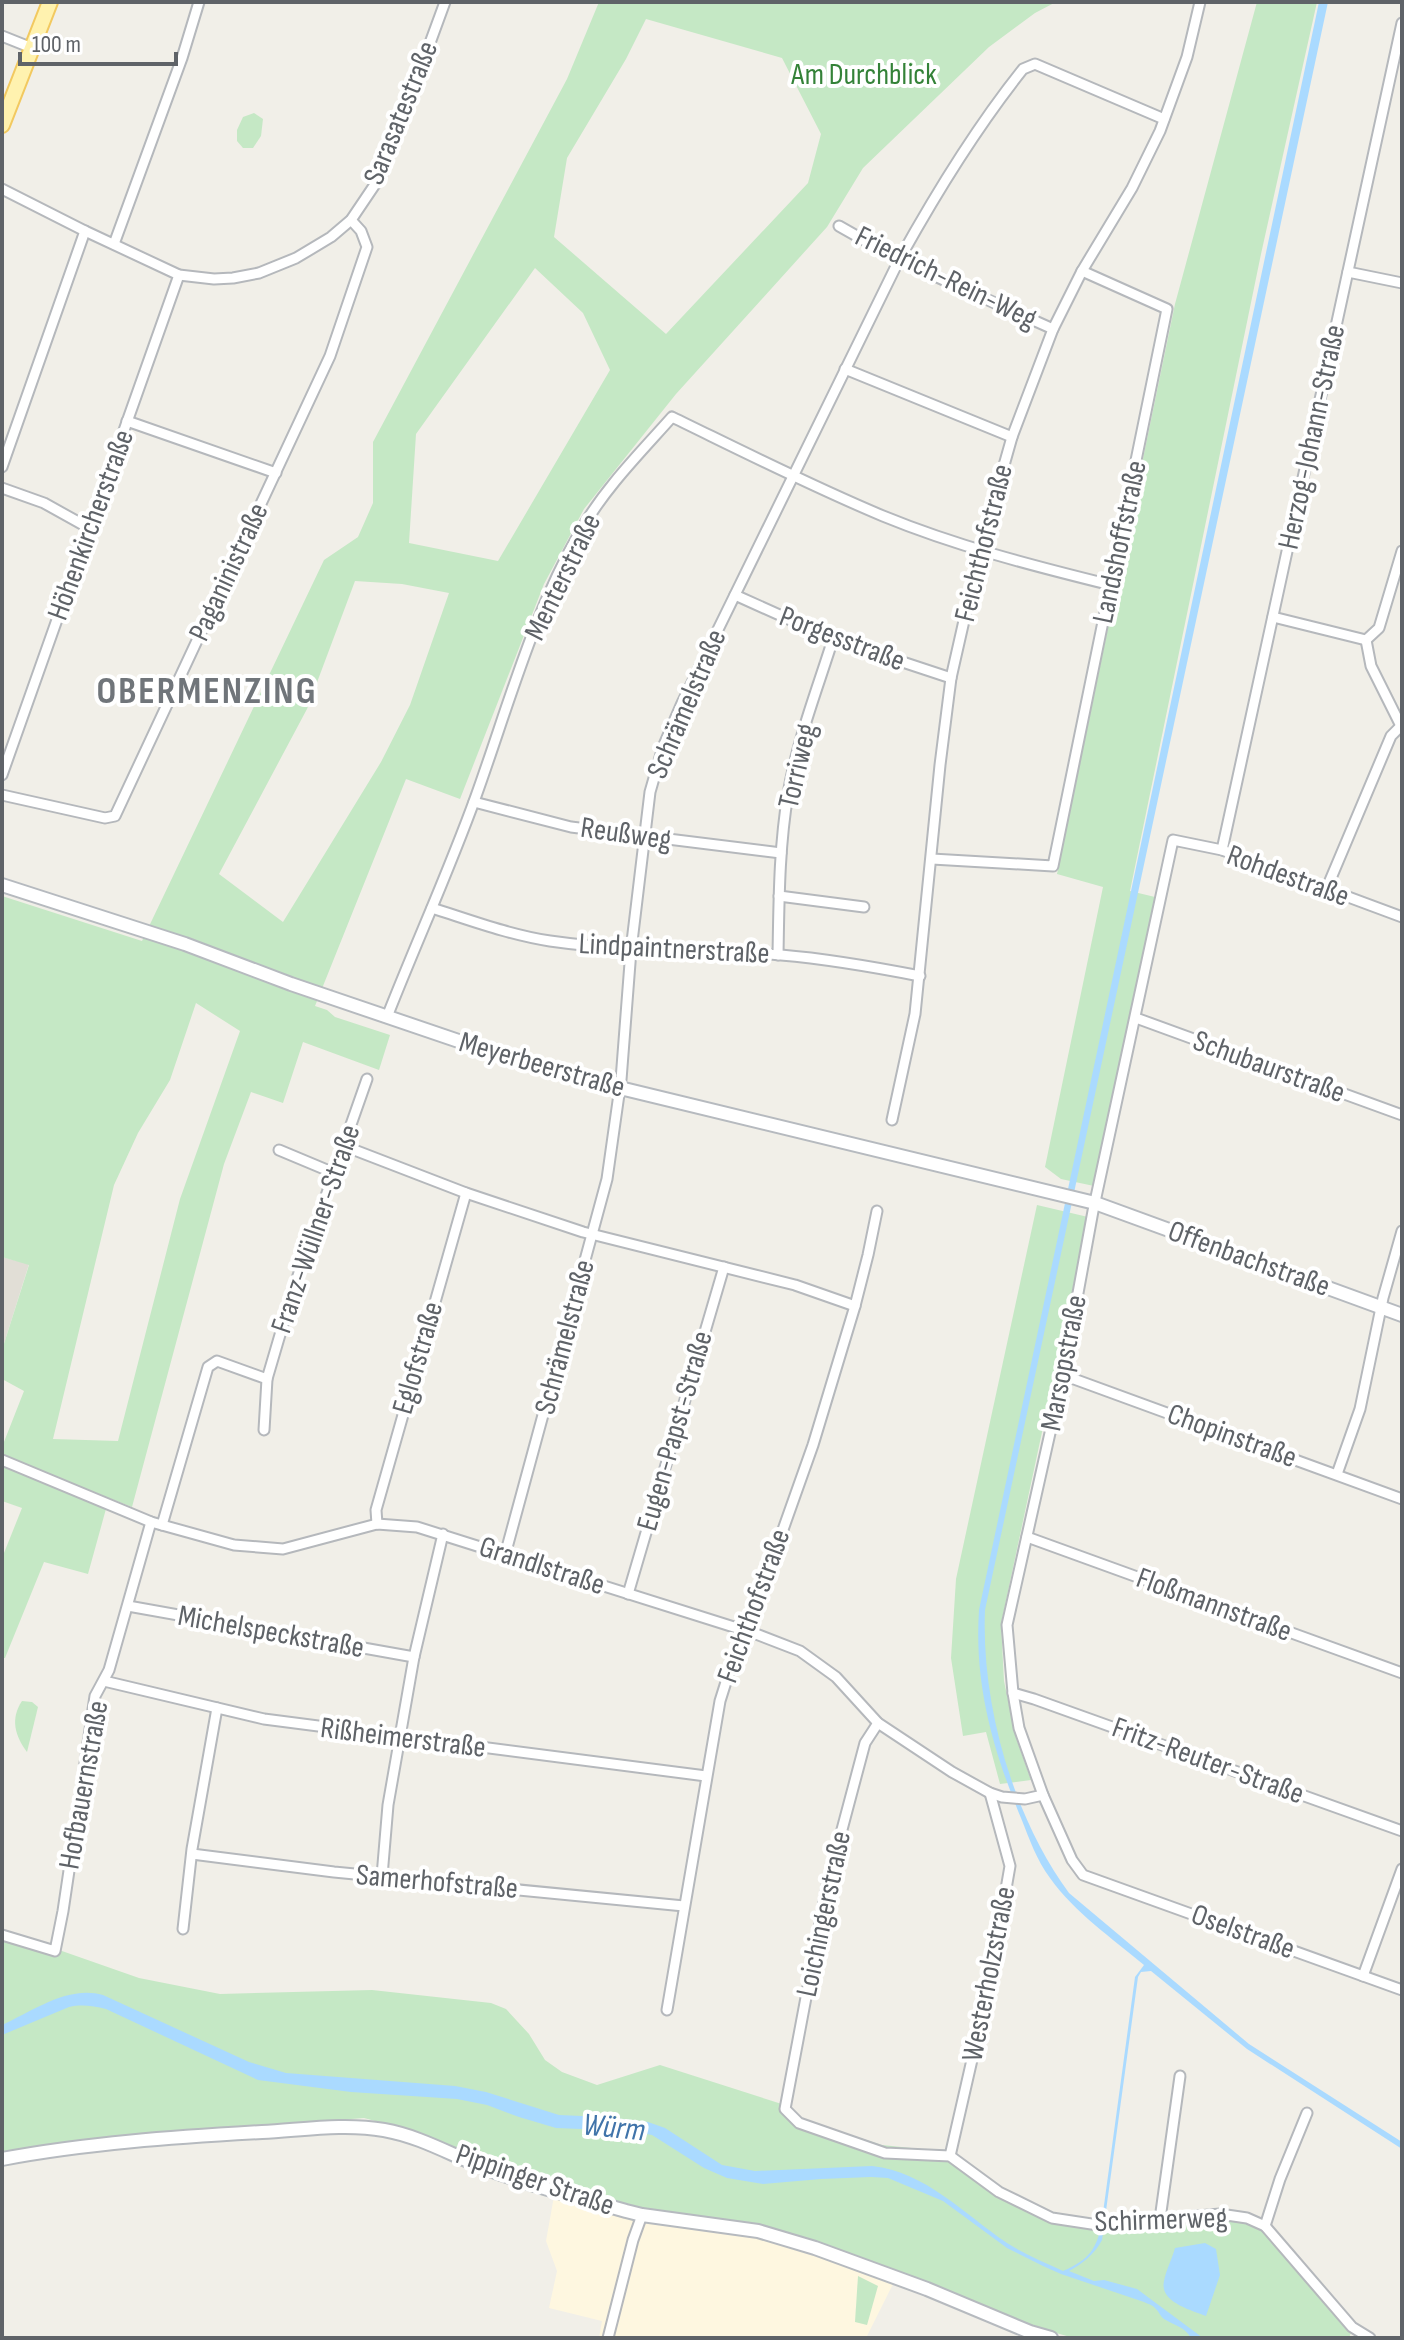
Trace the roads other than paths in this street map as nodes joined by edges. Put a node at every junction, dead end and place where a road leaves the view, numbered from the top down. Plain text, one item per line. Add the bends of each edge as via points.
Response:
1 (50, 2) edge
2 (199, 2) edge
3 (445, 2) edge
4 (1200, 2) edge
5 (1402, 23) edge
6 (2, 36) edge
7 (32, 48) junction
8 (1164, 119) junction
9 (2, 125) edge
10 (2, 189) edge
11 (351, 220) junction
12 (839, 226) dead end
13 (85, 231) junction
14 (114, 244) junction
15 (899, 260) junction
16 (1082, 271) junction
17 (1348, 272) junction
18 (179, 275) junction
19 (1402, 283) edge
20 (1053, 329) junction
21 (845, 369) junction
22 (127, 421) junction
23 (1012, 437) junction
24 (2, 467) edge
25 (276, 473) junction
26 (793, 476) junction
27 (2, 488) edge
28 (89, 528) junction
29 (980, 550) junction
30 (1402, 551) edge
31 (1111, 585) junction
32 (735, 595) junction
33 (1389, 597) junction
34 (1402, 601) edge
35 (1273, 617) junction
36 (833, 639) junction
37 (1366, 640) junction
38 (951, 678) junction
39 (1402, 727) edge
40 (2, 775) edge
41 (2, 795) edge
42 (474, 802) junction
43 (644, 838) junction
44 (1173, 840) joint
45 (1222, 850) junction
46 (781, 853) junction
47 (932, 859) junction
48 (2, 885) edge
49 (1326, 890) junction
50 (779, 896) junction
51 (864, 907) dead end
52 (432, 908) junction
53 (1402, 917) edge
54 (631, 950) junction
55 (778, 955) junction
56 (920, 976) junction
57 (387, 1017) junction
58 (1136, 1018) junction
59 (367, 1079) dead end
60 (620, 1088) junction
61 (1402, 1115) edge
62 (892, 1120) dead end
63 (344, 1146) junction
64 (279, 1150) dead end
65 (334, 1173) junction
66 (466, 1193) junction
67 (1095, 1203) junction
68 (877, 1211) dead end
69 (1402, 1231) edge
70 (593, 1234) junction
71 (724, 1267) junction
72 (855, 1306) junction
73 (1381, 1308) junction
74 (1402, 1315) edge
75 (1063, 1375) junction
76 (267, 1379) junction
77 (264, 1430) dead end
78 (2, 1460) edge
79 (1337, 1474) junction
80 (1402, 1499) edge
81 (151, 1522) junction
82 (377, 1524) junction
83 (162, 1525) junction
84 (443, 1534) junction
85 (1027, 1537) junction
86 (505, 1555) junction
87 (628, 1594) junction
88 (128, 1606) junction
89 (745, 1630) junction
90 (414, 1657) junction
91 (1402, 1673) edge
92 (104, 1681) junction
93 (1013, 1693) junction
94 (217, 1708) junction
95 (878, 1723) junction
96 (401, 1738) junction
97 (706, 1776) junction
98 (990, 1793) junction
99 (1043, 1795) junction
100 (1402, 1831) edge
101 (192, 1854) junction
102 (1402, 1869) edge
103 (1083, 1875) joint
104 (382, 1876) junction
105 (684, 1906) junction
106 (183, 1929) dead end
107 (2, 1935) edge
108 (1363, 1976) junction
109 (1402, 1990) edge
110 (667, 2010) dead end
111 (1180, 2076) dead end
112 (1307, 2113) dead end
113 (950, 2156) junction
114 (2, 2159) edge
115 (642, 2215) junction
116 (1160, 2219) junction
117 (1265, 2226) junction
118 (608, 2338) edge
119 (1051, 2338) edge
120 (1370, 2338) edge

1 - 7 main road
2 - 14 street
3 - 11 street, Sarasatestraße via 382,174
4 - 8 street, Feichthofstraße
5 - 17 street, Herzog-Johann-Straße
6 - 7 street
7 - 9 main road
8 - 15 street, Schrämelstraße via 1035,64 1023,69 973,135
8 - 16 street, Feichthofstraße via 1132,188
10 - 13 street, Sarasatestraße
11 - 18 street, Sarasatestraße via 296,258 259,273 214,279
11 - 25 street, Paganinistraße via 367,247 330,356
12 - 15 street, Friedrich-Rein-Weg
13 - 14 street, Sarasatestraße
13 - 24 street
14 - 18 street, Sarasatestraße
15 - 20 street, Friedrich-Rein-Weg
15 - 21 street, Schrämelstraße
16 - 20 street, Feichthofstraße
16 - 31 street, Landshoffstraße via 1167,309
17 - 19 street
17 - 35 street, Herzog-Johann-Straße
18 - 22 street, Höhenkircherstraße
20 - 23 street, Feichthofstraße
21 - 23 street
21 - 26 street, Schrämelstraße
22 - 25 street
22 - 28 street, Höhenkircherstraße
23 - 29 street, Feichthofstraße
25 - 41 street, Paganinistraße via 115,816
26 - 29 street, Menterstraße
26 - 32 street, Schrämelstraße
26 - 42 street, Menterstraße via 672,417 597,505 564,562
27 - 28 street
28 - 40 street, Höhenkircherstraße
29 - 31 street, Menterstraße
29 - 38 street, Feichthofstraße
30 - 33 street
31 - 47 street, Landshoffstraße via 1053,866
32 - 36 street, Porgesstraße
32 - 43 street, Schrämelstraße via 663,747
33 - 34 street
33 - 37 street via 1379,628
35 - 37 street
35 - 45 street, Herzog-Johann-Straße
36 - 38 street, Porgesstraße
36 - 46 street, Torriweg via 788,791
37 - 39 street via 1371,666
38 - 47 street, Feichthofstraße
39 - 49 street via 1391,736
42 - 43 street, Reußweg via 558,824
42 - 52 street, Menterstraße
43 - 46 street, Reußweg
43 - 54 street, Schrämelstraße
44 - 45 street, Rohdestraße
44 - 58 street, Marsopstraße
45 - 49 street, Rohdestraße
46 - 50 street, Torriweg
47 - 56 street, Feichthofstraße
48 - 57 street, Meyerbeerstraße
49 - 53 street, Rohdestraße
50 - 51 street
50 - 55 street, Torriweg
52 - 54 street, Lindpaintnerstraße via 546,940
52 - 57 street, Menterstraße
54 - 55 street, Lindpaintnerstraße
54 - 60 street, Schrämelstraße
55 - 56 street, Lindpaintnerstraße
56 - 62 street, Feichthofstraße
57 - 60 street, Meyerbeerstraße
58 - 61 street, Schubaurstraße
58 - 67 street, Marsopstraße
59 - 63 street, Franz-Wüllner-Straße
60 - 67 street, Meyerbeerstraße
60 - 70 street, Schrämelstraße
63 - 65 street, Franz-Wüllner-Straße
63 - 66 street
64 - 65 street
65 - 76 street, Franz-Wüllner-Straße
66 - 70 street
66 - 82 street, Eglofstraße via 376,1510
67 - 73 street, Offenbachstraße
67 - 75 street, Marsopstraße
68 - 72 street, Feichthofstraße
69 - 73 street
70 - 71 street
70 - 86 street, Schrämelstraße
71 - 72 street
71 - 87 street, Eugen-Papst-Straße
72 - 89 street, Feichthofstraße via 813,1445
73 - 74 street, Offenbachstraße
73 - 79 street via 1360,1409
75 - 79 street, Chopinstraße
75 - 85 street, Marsopstraße
76 - 77 street, Franz-Wüllner-Straße
76 - 83 street via 217,1361 208,1367
78 - 81 street, Grandlstraße
79 - 80 street, Chopinstraße
81 - 83 street, Grandlstraße
81 - 88 street, Hofbauernstraße
82 - 83 street, Grandlstraße via 283,1549 234,1545
82 - 84 street, Grandlstraße
84 - 86 street, Grandlstraße
84 - 90 street
85 - 91 street, Floßmannstraße
85 - 93 street, Marsopstraße via 1007,1625
86 - 87 street, Grandlstraße
87 - 89 street, Grandlstraße
88 - 90 street, Michelspeckstraße
88 - 92 street, Hofbauernstraße
89 - 95 street, Grandlstraße via 800,1651 836,1677
89 - 97 street, Feichthofstraße via 720,1701
90 - 96 street
92 - 94 street, Rißheimerstraße
92 - 107 street, Hofbauernstraße via 95,1696 55,1951
93 - 99 street, Marsopstraße via 1019,1728
93 - 100 street, Fritz-Reuter-Straße
94 - 96 street, Rißheimerstraße
94 - 101 street
95 - 98 street, Grandlstraße
95 - 113 street, Loichingerstraße via 865,1743 827,1886 785,2109 799,2123 885,2153
96 - 97 street, Rißheimerstraße
96 - 104 street
97 - 105 street, Feichthofstraße
98 - 99 street, Grandlstraße via 1025,1799
98 - 113 street, Westerholzstraße via 1010,1866
99 - 103 street, Marsopstraße
101 - 104 street, Samerhofstraße
101 - 106 street
102 - 108 street
103 - 108 street, Oselstraße
104 - 105 street, Samerhofstraße
105 - 110 street, Feichthofstraße
108 - 109 street, Oselstraße
111 - 116 street
112 - 117 street
113 - 116 street, Schirmerweg via 999,2192 1052,2218 1098,2225
114 - 115 street, Pippinger Straße via 196,2136 347,2127 384,2130 521,2181
115 - 118 street
115 - 119 street, Pippinger Straße via 758,2231
116 - 117 street, Schirmerweg via 1220,2214
117 - 120 street, Schirmerweg via 1352,2327

